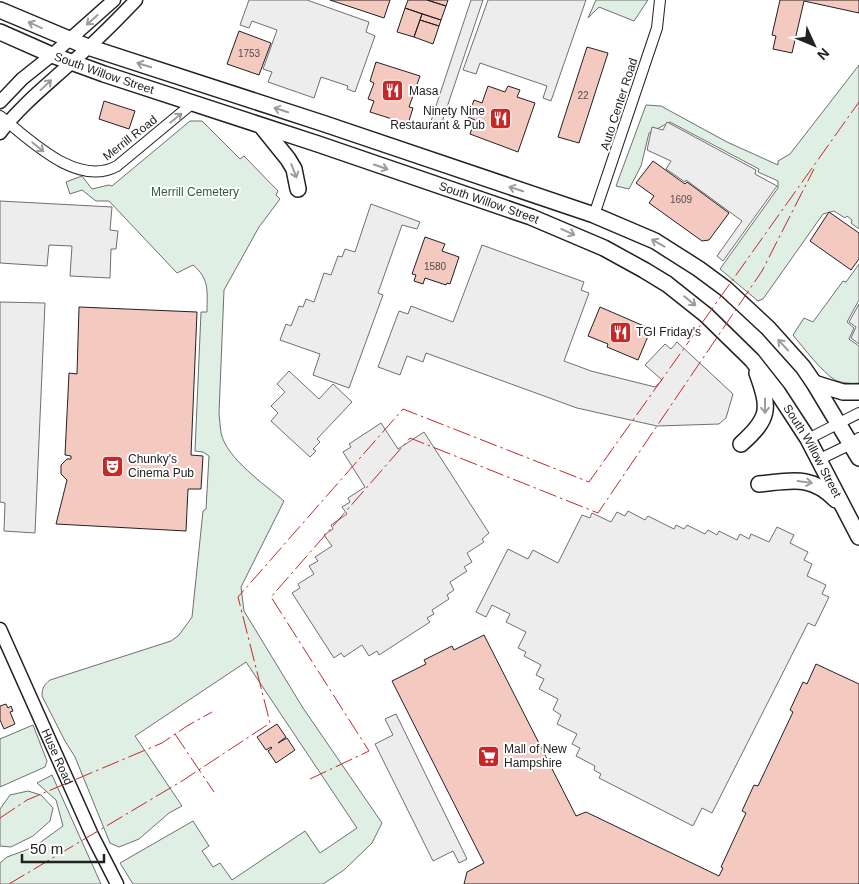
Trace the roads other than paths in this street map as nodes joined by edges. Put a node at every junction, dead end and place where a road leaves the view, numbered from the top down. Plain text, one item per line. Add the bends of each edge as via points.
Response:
1 (114, 0) edge
2 (136, 0) edge
3 (660, 0) edge
4 (0, 10) edge
5 (0, 32) edge
6 (69, 40) junction
7 (88, 47) junction
8 (52, 55) junction
9 (71, 63) junction
10 (0, 102) edge
11 (193, 103) junction
12 (4, 119) edge
13 (263, 128) junction
14 (0, 133) edge
15 (298, 189) dead end
16 (594, 215) junction
17 (752, 360) junction
18 (814, 382) junction
19 (859, 392) edge
20 (859, 413) edge
21 (839, 424) junction
22 (808, 439) junction
23 (855, 441) edge
24 (741, 444) dead end
25 (859, 458) edge
26 (818, 460) junction
27 (758, 484) dead end
28 (842, 507) junction
29 (859, 537) edge
30 (0, 629) edge
31 (117, 884) edge

1 -> 6 street
2 - 7 street
3 - 16 street, Auto Center Road via 657,28
6 -> 4 main road, South Willow Street
5 - 8 main road, South Willow Street
6 - 7 main road, South Willow Street
6 - 8 street
7 - 9 street
16 -> 7 main road, South Willow Street via 322,122
8 - 9 main road, South Willow Street
8 - 10 street
9 - 11 main road, South Willow Street
12 -> 9 street
12 -> 11 street, Merrill Road via 54,158 86,170 102,172 117,166
11 - 13 main road, South Willow Street
12 - 14 street
13 -> 15 main road via 296,172
13 -> 17 main road, South Willow Street via 531,217 604,248 686,298
18 -> 16 main road, South Willow Street via 768,328 700,269 655,242
17 - 22 main road, South Willow Street
17 -> 24 main road via 764,393 766,410 760,426
18 - 19 main road via 843,392
18 - 21 main road, South Willow Street
20 - 21 street
21 - 22 street
21 - 23 main road, South Willow Street
22 - 26 main road, South Willow Street
23 - 25 main road, South Willow Street
23 - 26 street
26 - 28 main road, South Willow Street
27 -> 28 main road via 809,482 826,490
28 - 29 main road, South Willow Street
30 - 31 street, Huse Road via 92,836

